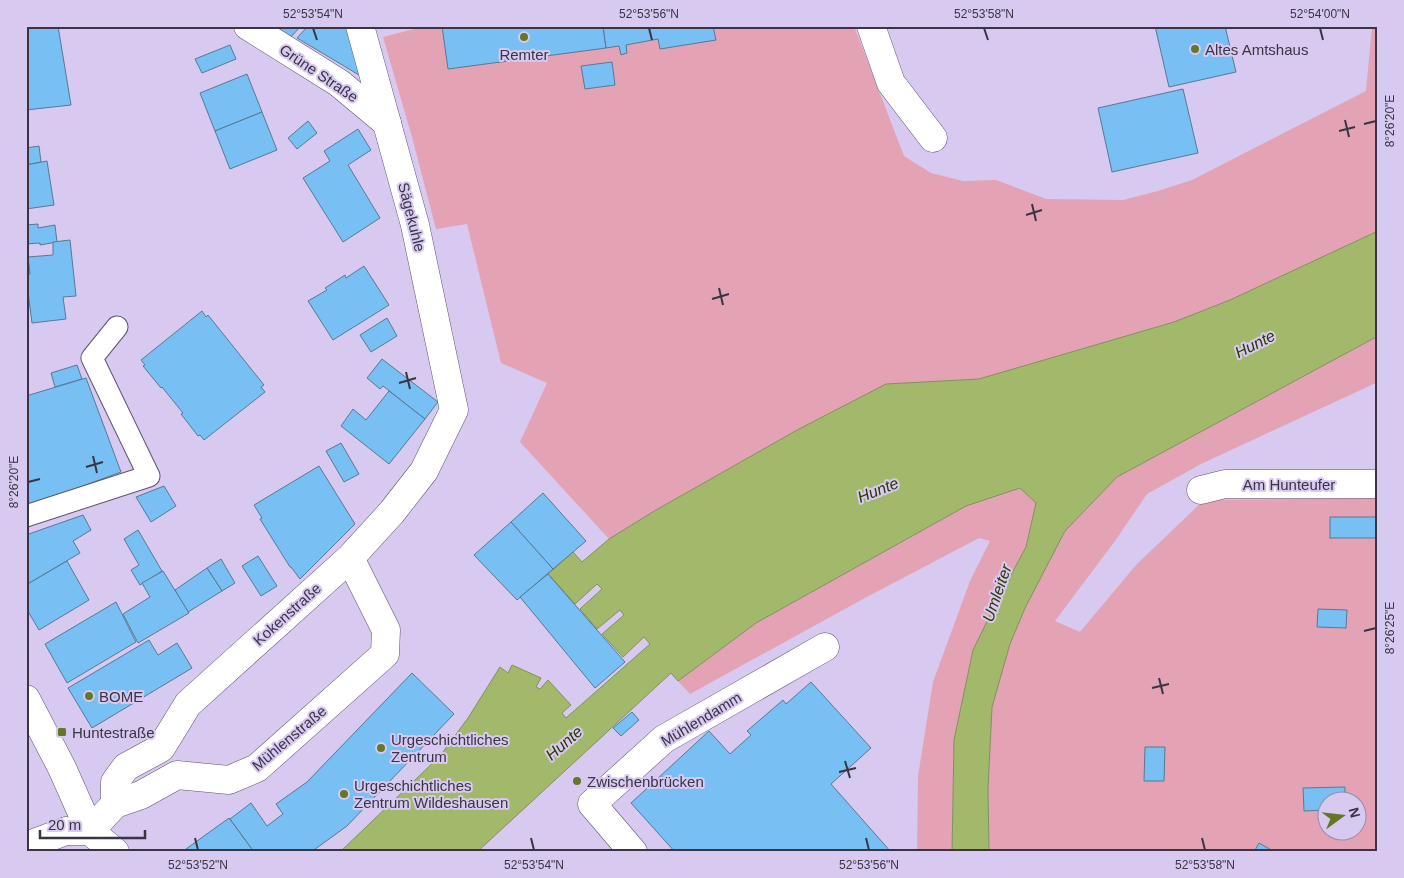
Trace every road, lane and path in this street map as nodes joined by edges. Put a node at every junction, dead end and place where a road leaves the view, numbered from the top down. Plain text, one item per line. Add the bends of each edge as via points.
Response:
1 (248, 26) edge
2 (360, 26) edge
3 (871, 26) edge
4 (388, 123) junction
5 (933, 138) dead end
6 (117, 327) dead end
7 (454, 410) joint
8 (1378, 484) edge
9 (1201, 490) dead end
10 (26, 516) edge
11 (350, 558) junction
12 (825, 647) dead end
13 (26, 699) edge
14 (115, 804) junction
15 (90, 831) junction
16 (26, 846) edge
17 (115, 852) edge
18 (633, 852) edge

1 - 4 street, Grüne Straße via 339,83
2 - 4 street, Sägekuhle
3 - 5 street via 891,83
4 - 7 street, Sägekuhle via 415,225
6 - 10 lane via 92,358 149,476
7 - 11 street, Kokenstraße via 424,471
8 - 9 street, Am Hunteufer via 1225,484
11 - 14 street, Kokenstraße via 188,704 161,748 126,767 115,782
11 - 14 street, Mühlenstraße via 386,630 385,654 257,768 229,780 177,775 141,795
12 - 18 street, Mühlendamm via 664,738 592,804
13 - 15 street
14 - 15 street, Mühlenstraße
15 - 16 street via 66,831
15 - 17 street

